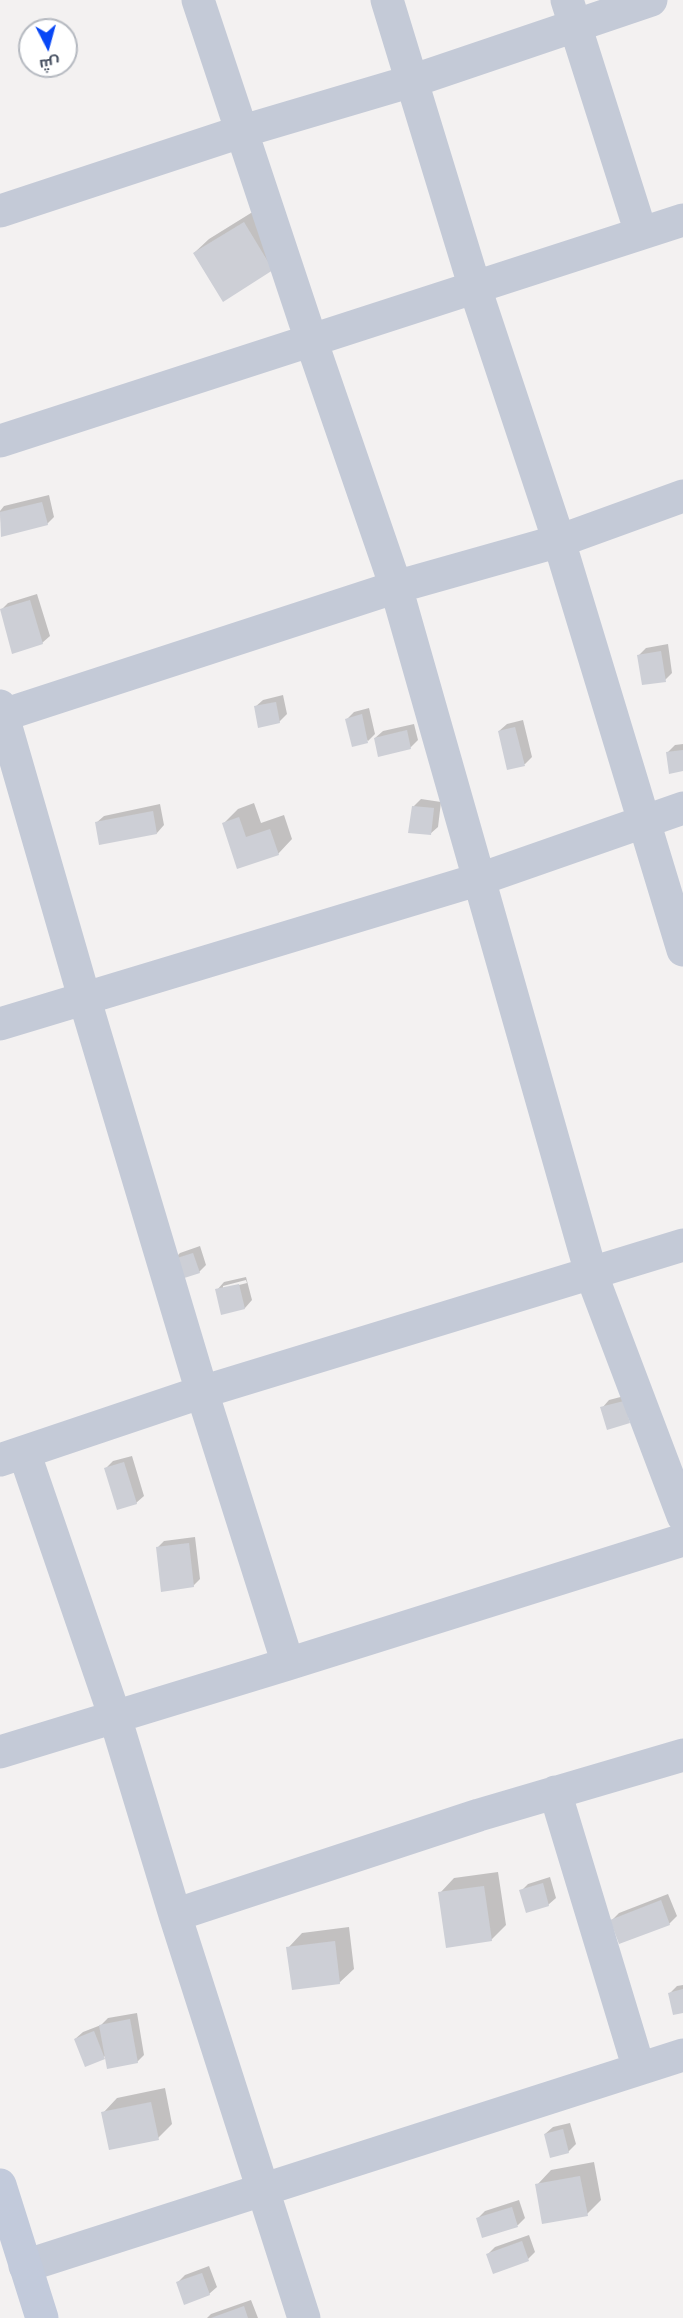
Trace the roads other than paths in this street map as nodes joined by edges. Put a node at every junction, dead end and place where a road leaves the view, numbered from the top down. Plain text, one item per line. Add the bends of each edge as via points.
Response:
1 (198, 0) edge
2 (387, 0) edge
3 (651, 0) edge
4 (571, 12) edge
5 (412, 81) junction
6 (243, 131) junction
7 (0, 211) edge
8 (683, 220) edge
9 (641, 233) junction
10 (475, 288) junction
11 (311, 340) junction
12 (0, 441) edge
13 (683, 496) edge
14 (559, 541) junction
15 (396, 587) junction
16 (1, 712) edge
17 (683, 808) edge
18 (643, 822) junction
19 (480, 879) junction
20 (683, 950) edge
21 (84, 997) junction
22 (0, 1024) edge
23 (683, 1245) edge
24 (591, 1273) junction
25 (202, 1392) junction
26 (12, 1456) edge
27 (683, 1516) edge
28 (683, 1540) edge
29 (288, 1664) junction
30 (115, 1718) junction
31 (0, 1752) edge
32 (683, 1755) edge
33 (555, 1792) junction
34 (175, 1915) junction
35 (683, 2055) edge
36 (639, 2069) junction
37 (0, 2185) edge
38 (263, 2191) junction
39 (26, 2266) junction
40 (42, 2318) edge
41 (304, 2318) edge

1 - 6 street
2 - 5 street
3 - 4 street
4 - 5 street
4 - 9 street
5 - 6 street
5 - 10 street
6 - 7 street
6 - 11 street
8 - 9 street
9 - 10 street
10 - 11 street
10 - 14 street
11 - 12 street
11 - 15 street
13 - 14 street
14 - 15 street
14 - 18 street
15 - 16 street
15 - 19 street
16 - 21 street
17 - 18 street
18 - 19 street
18 - 20 street
19 - 21 street
19 - 24 street
21 - 22 street
21 - 25 street
23 - 24 street
24 - 25 street
24 - 27 street
25 - 26 street
25 - 29 street
26 - 30 street
28 - 29 street
29 - 30 street
30 - 31 street
30 - 34 street
32 - 33 street
33 - 34 street
33 - 36 street
34 - 38 street
35 - 36 street
36 - 38 street
37 - 39 street
38 - 39 street
38 - 41 street
39 - 40 street

